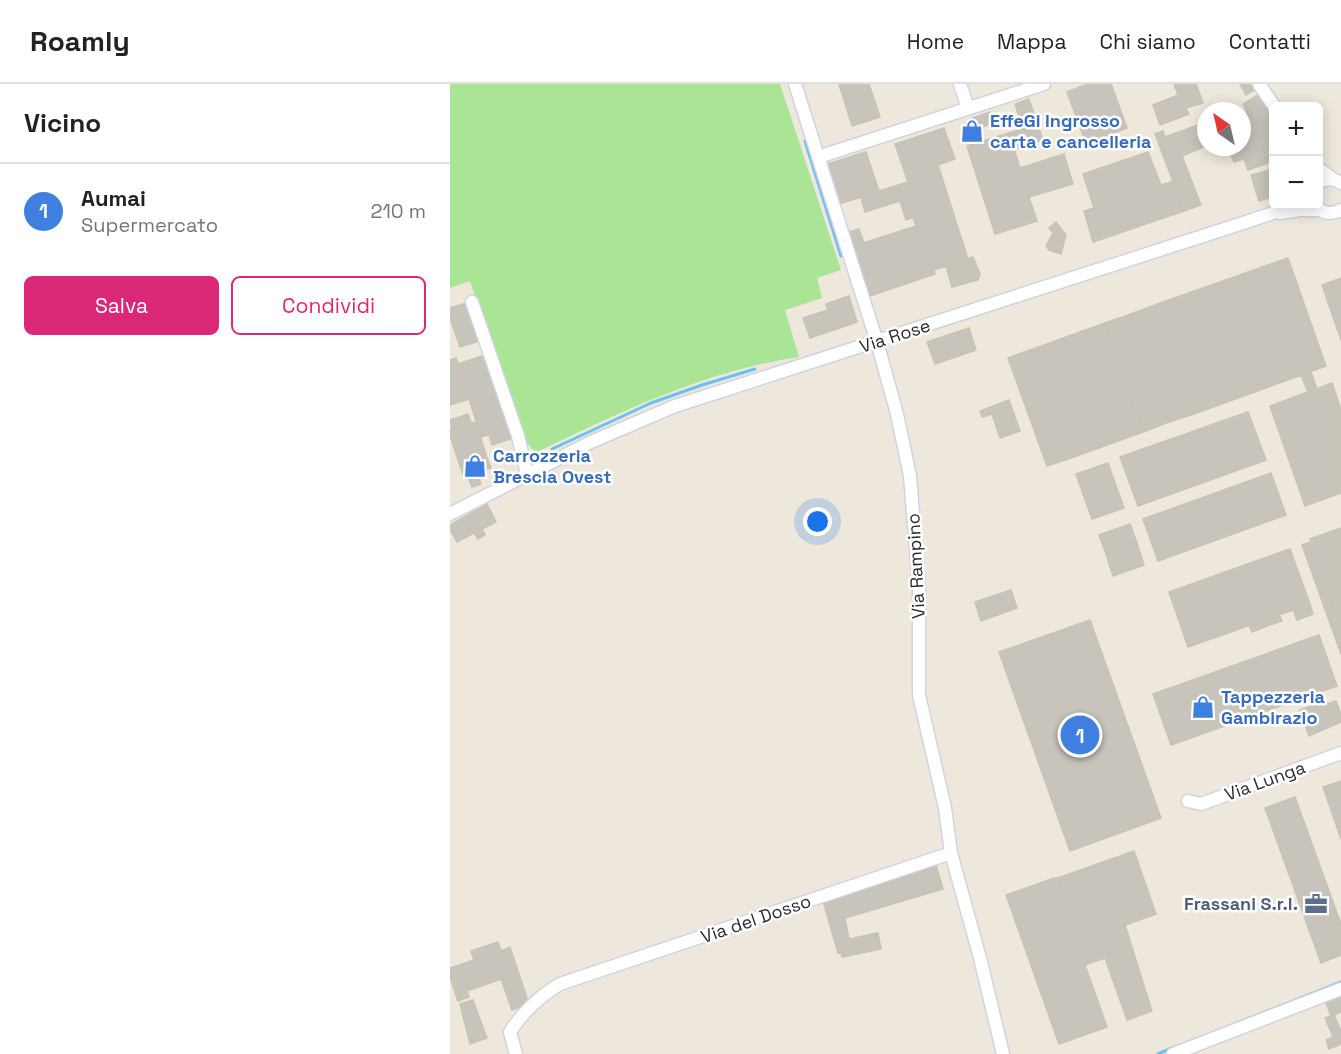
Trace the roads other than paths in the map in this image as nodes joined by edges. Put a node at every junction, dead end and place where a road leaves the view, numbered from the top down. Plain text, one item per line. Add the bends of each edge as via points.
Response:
1 (795, 84) edge
2 (960, 84) edge
3 (1044, 84) edge
4 (1261, 85) edge
5 (1272, 102) edge
6 (968, 108) junction
7 (818, 157) junction
8 (1323, 171) edge
9 (1323, 181) edge
10 (1339, 181) edge
11 (1279, 210) edge
12 (1300, 210) edge
13 (1321, 210) edge
14 (1323, 210) edge
15 (1341, 210) edge
16 (1270, 214) junction
17 (1341, 224) edge
18 (472, 302) dead end
19 (877, 342) junction
20 (527, 474) junction
21 (452, 514) edge
22 (1341, 753) edge
23 (1188, 801) dead end
24 (951, 853) junction
25 (1341, 989) edge
26 (516, 1054) edge
27 (1003, 1054) edge
28 (1173, 1054) edge

1 - 7 street, Via Rampino
2 - 6 street
3 - 6 street
4 - 5 street
6 - 7 street
7 - 19 street, Via Rampino
8 - 10 street
9 - 10 street
11 - 16 street, Via Rose
12 - 16 street, Via Rose
13 - 17 street
14 - 15 street, Via Rose via 1335,213
16 - 19 street, Via Rose
18 - 20 street via 518,436
19 - 20 street, Via Rose via 675,406
19 - 24 street, Via Rampino via 910,476 919,587 919,695 945,808
20 - 21 street, Via Rose
22 - 23 street, Via Lunga via 1201,804
24 - 26 street, Via del Dosso via 560,984 548,991 510,1032
24 - 27 street, Via Rampino
25 - 28 street

